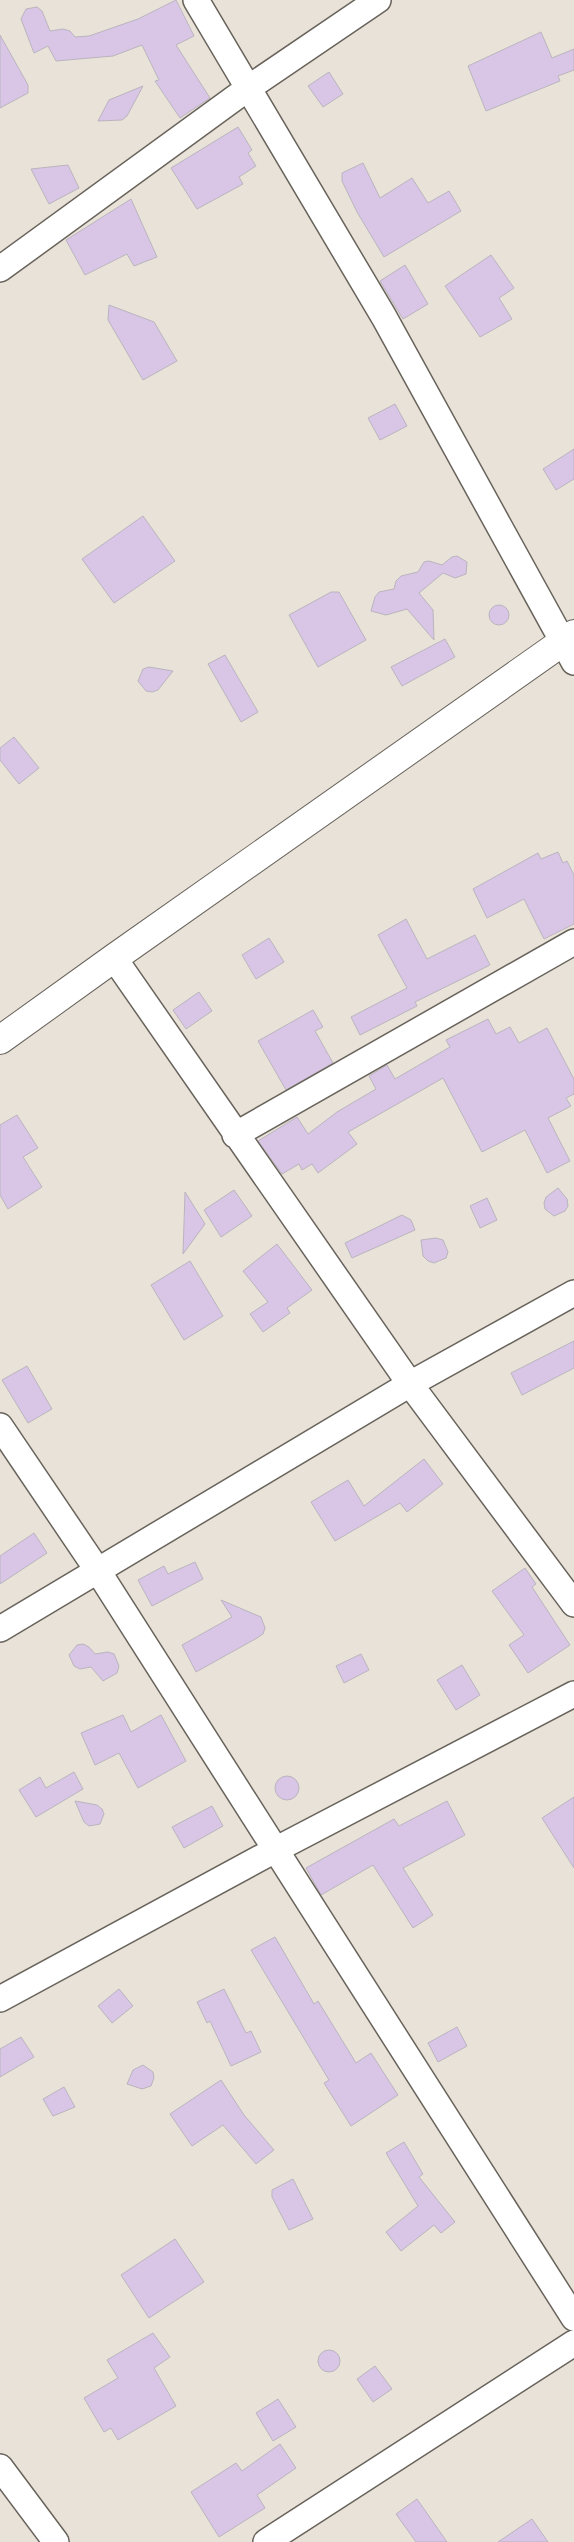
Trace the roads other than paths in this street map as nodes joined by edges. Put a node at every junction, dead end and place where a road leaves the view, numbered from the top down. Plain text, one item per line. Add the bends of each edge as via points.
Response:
1 (196, 0) edge
2 (378, 0) edge
3 (247, 89) junction
4 (0, 269) edge
5 (570, 646) edge
6 (574, 942) edge
7 (114, 958) junction
8 (0, 1040) edge
9 (235, 1135) junction
10 (574, 1293) edge
11 (410, 1384) junction
12 (0, 1426) edge
13 (98, 1571) junction
14 (574, 1604) edge
15 (0, 1629) edge
16 (574, 1694) edge
17 (275, 1850) junction
18 (0, 1999) edge
19 (574, 2318) edge
20 (574, 2343) edge
21 (0, 2467) edge
22 (56, 2542) edge
23 (266, 2542) edge

1 - 3 street
2 - 3 street
3 - 4 street
3 - 5 street via 384,317
5 - 7 main road
6 - 9 street
7 - 8 main road
7 - 9 street
9 - 11 street
10 - 11 street
11 - 13 street
11 - 14 street
12 - 13 street
13 - 15 street
13 - 17 street
16 - 17 street
17 - 18 street
17 - 19 street
20 - 23 street
21 - 22 street

